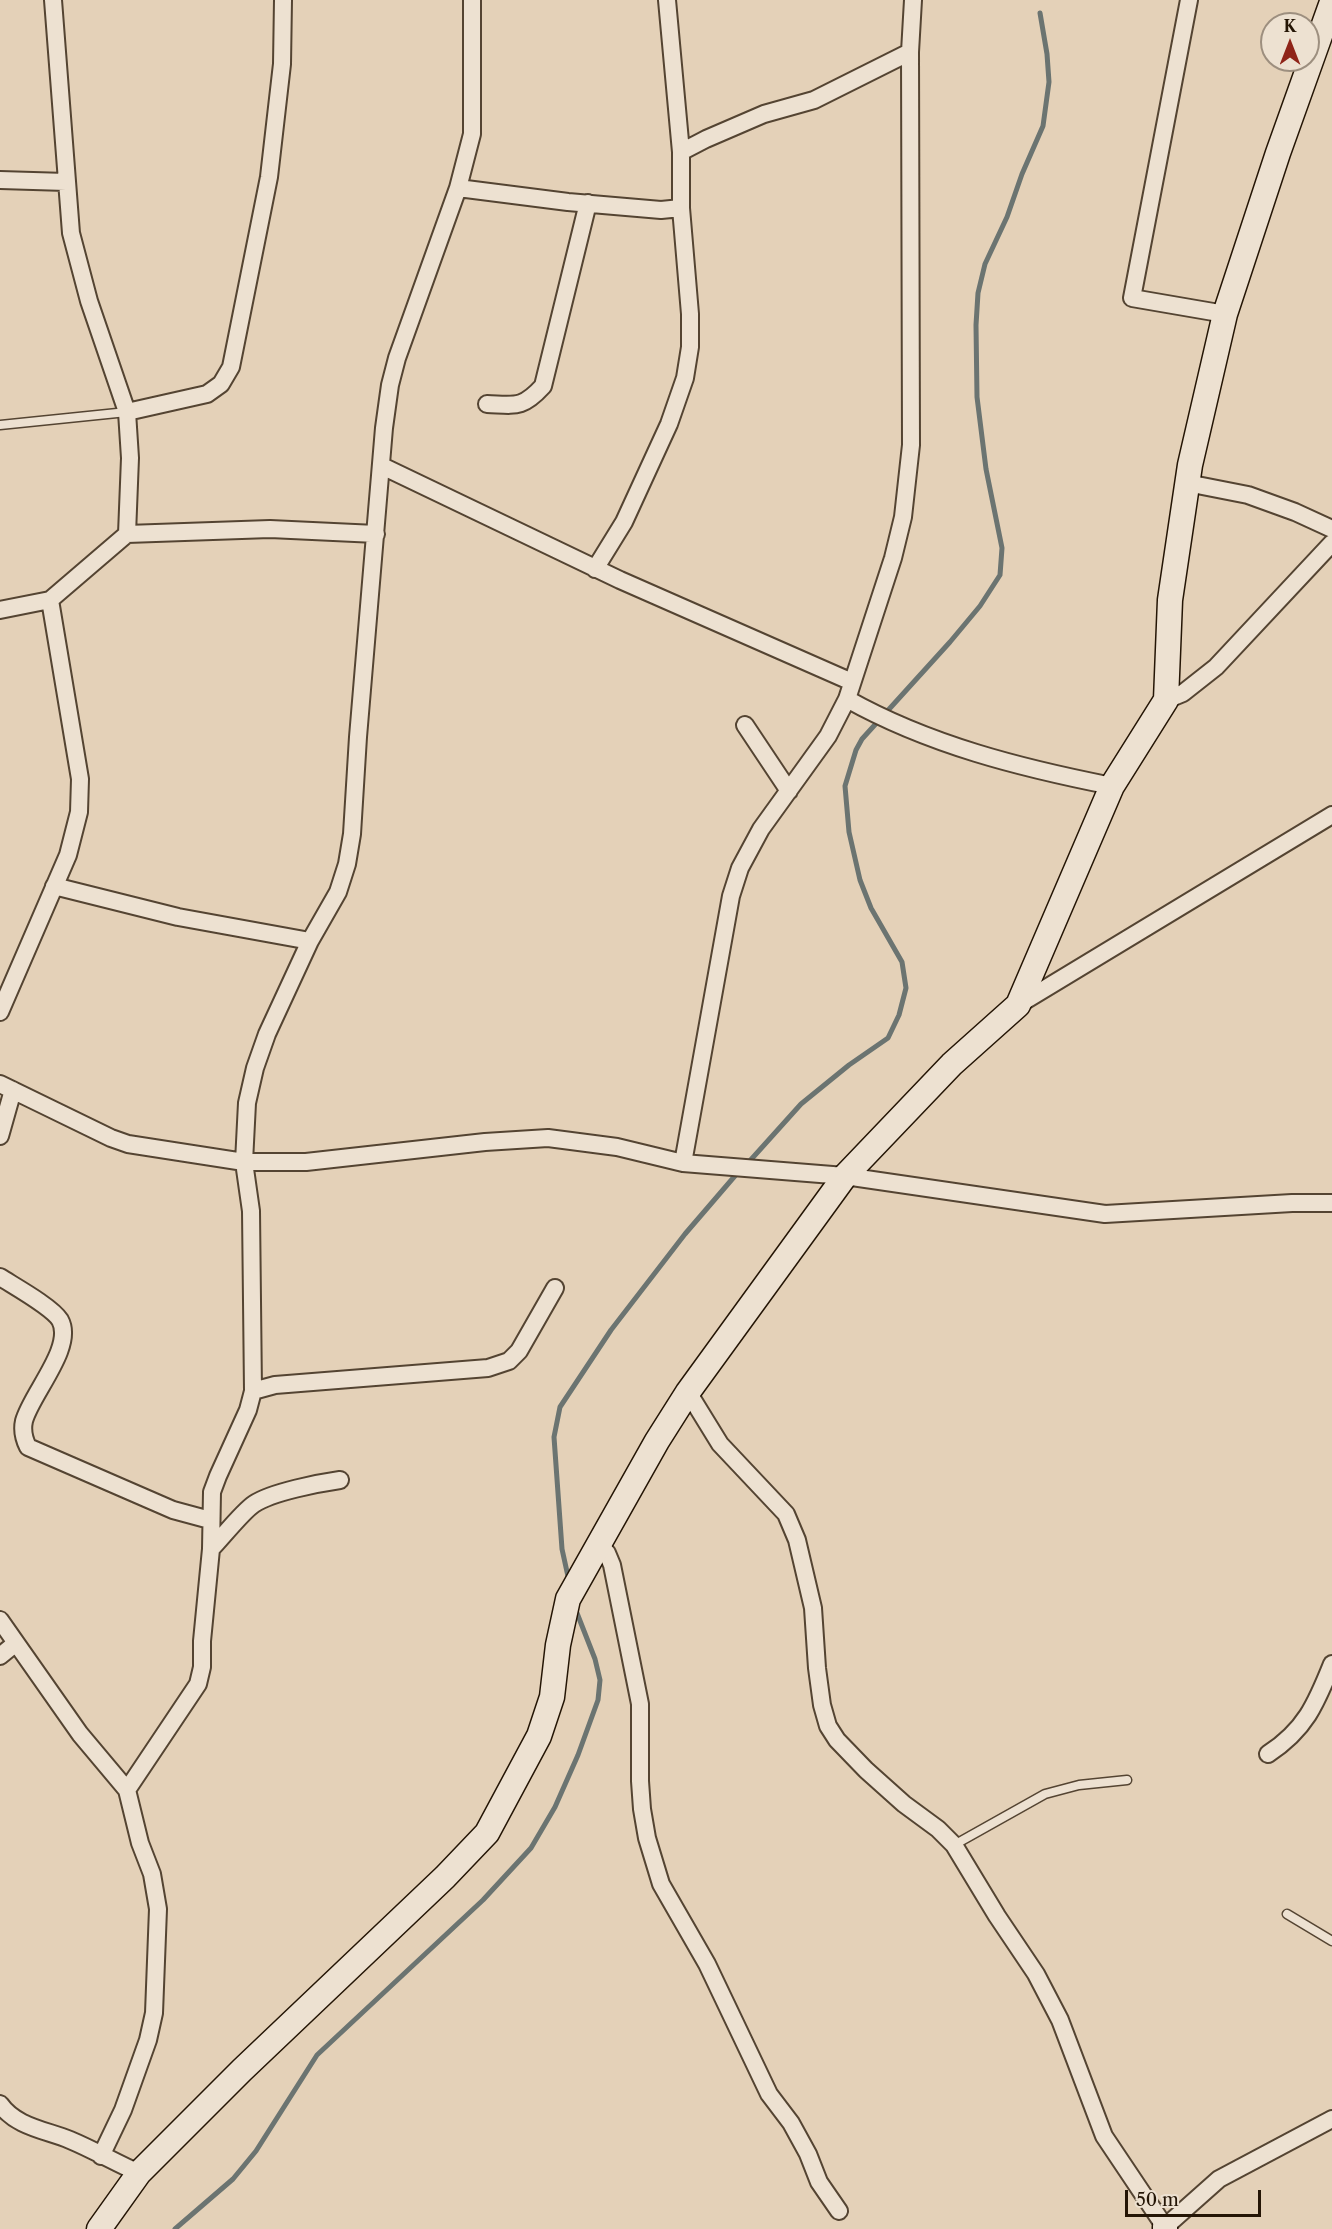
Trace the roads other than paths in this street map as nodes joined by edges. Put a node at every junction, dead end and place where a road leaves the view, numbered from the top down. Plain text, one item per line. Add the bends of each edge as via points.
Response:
1 (53, 0) edge
2 (283, 0) edge
3 (472, 0) edge
4 (667, 0) edge
5 (913, 0) edge
6 (1189, 0) edge
7 (1332, 2) edge
8 (910, 52) junction
9 (681, 152) junction
10 (0, 180) edge
11 (66, 182) junction
12 (458, 188) junction
13 (588, 203) junction
14 (681, 208) junction
15 (1225, 314) junction
16 (487, 404) dead end
17 (127, 412) junction
18 (0, 424) edge
19 (382, 466) junction
20 (1187, 483) junction
21 (1332, 529) edge
22 (127, 534) junction
23 (376, 534) junction
24 (1332, 543) edge
25 (595, 568) junction
26 (50, 600) junction
27 (0, 610) edge
28 (850, 691) junction
29 (1166, 700) junction
30 (745, 725) dead end
31 (1112, 786) junction
32 (789, 791) junction
33 (1332, 815) edge
34 (54, 886) junction
35 (310, 941) junction
36 (1018, 1005) junction
37 (0, 1012) edge
38 (6, 1087) edge
39 (0, 1136) edge
40 (244, 1162) junction
41 (683, 1163) junction
42 (845, 1176) junction
43 (1332, 1203) edge
44 (0, 1277) edge
45 (555, 1288) dead end
46 (253, 1391) junction
47 (688, 1392) junction
48 (340, 1480) dead end
49 (210, 1520) junction
50 (211, 1549) junction
51 (595, 1551) junction
52 (0, 1620) edge
53 (16, 1643) junction
54 (0, 1656) edge
55 (1332, 1664) edge
56 (1268, 1754) dead end
57 (1127, 1780) dead end
58 (127, 1790) junction
59 (954, 1845) junction
60 (1287, 1914) dead end
61 (1332, 1941) edge
62 (0, 2104) edge
63 (1332, 2119) edge
64 (101, 2156) junction
65 (139, 2173) junction
66 (839, 2211) dead end
67 (1165, 2228) edge
68 (99, 2229) edge

1 - 11 street
2 - 17 street via 282,63 269,177 231,367 221,384 207,394
3 - 12 street via 472,134
4 - 9 street
5 - 8 street
6 - 15 street via 1132,298
7 - 15 street
8 - 9 street via 814,100 764,114
8 - 28 street via 911,445 898,538
9 - 14 street
10 - 11 street
11 - 17 street via 79,268
12 - 13 street
12 - 19 street via 390,385
13 - 14 street via 661,210
13 - 16 street via 543,387 519,405
14 - 25 street via 690,314 685,378 669,424 629,511
15 - 20 street
17 - 18 lane
17 - 22 street
19 - 23 street
19 - 25 street
20 - 21 street via 1248,495
20 - 29 street via 1170,600
22 - 23 street via 270,529
22 - 26 street
23 - 35 street via 352,834 338,892
24 - 29 street via 1216,667 1183,693
25 - 28 street
26 - 27 street
26 - 34 street via 80,779 75,834
28 - 31 street via 871,712 955,747
28 - 32 street via 828,736
29 - 31 street
30 - 32 street
31 - 36 street
32 - 41 street via 740,868 731,896
33 - 36 street
34 - 35 street via 178,917
34 - 37 street
35 - 40 street via 255,1068 247,1103
36 - 42 street via 951,1064
38 - 39 street
38 - 40 street via 128,1144
40 - 41 street via 306,1162 548,1138 616,1147
40 - 46 street via 251,1211
41 - 42 street
42 - 43 street via 1105,1214
42 - 47 street
44 - 49 street via 59,1318 64,1331 61,1346 24,1420 23,1436 28,1448 173,1510
45 - 46 street via 528,1337 509,1361 488,1368 275,1385
46 - 49 street via 212,1492
47 - 51 street
47 - 59 street via 720,1444 770,1495 790,1523 813,1608 817,1668 828,1726 866,1770
48 - 50 street via 254,1504
49 - 50 street
50 - 58 street via 201,1676
51 - 65 street via 568,1599 552,1697 539,1736 487,1833
51 - 66 street via 607,1553 612,1565 637,1684 642,1809 661,1884 707,1964 770,2094 791,2123 819,2182
52 - 53 street
53 - 54 street
53 - 58 street via 80,1734
55 - 56 street via 1304,1724
57 - 59 lane via 1079,1785 1045,1794
58 - 64 street via 152,1874 158,1909 154,2013 123,2110
59 - 67 street via 1041,1983 1060,2020 1104,2136
60 - 61 lane
62 - 64 street via 7,2114 27,2125
63 - 67 street via 1219,2179
64 - 65 street
65 - 68 street

